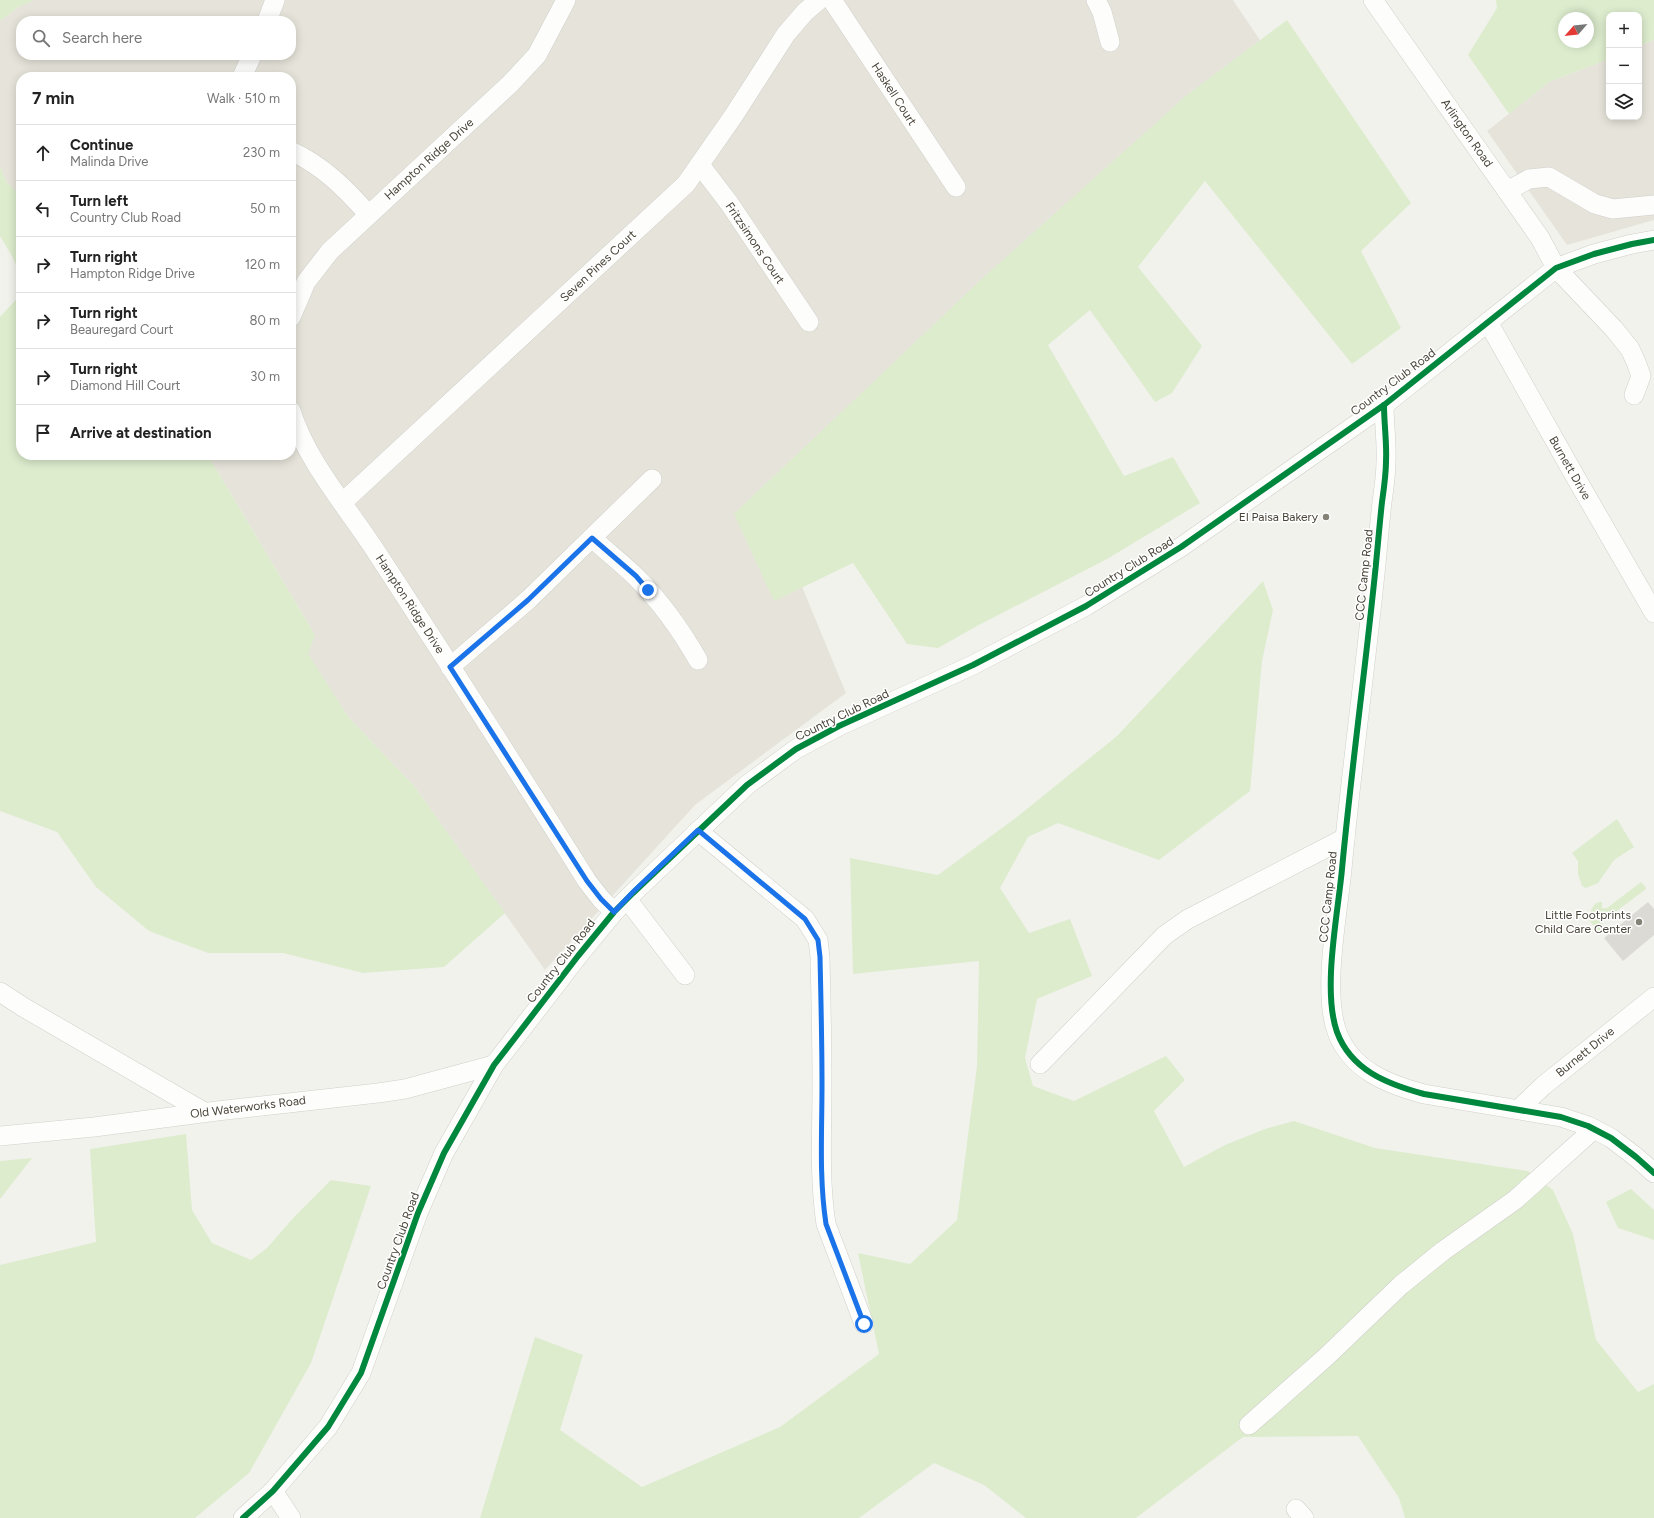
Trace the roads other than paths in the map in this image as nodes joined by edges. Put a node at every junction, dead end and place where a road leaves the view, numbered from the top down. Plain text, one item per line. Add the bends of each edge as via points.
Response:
1 (276, 0) edge
2 (566, 0) edge
3 (819, 0) edge
4 (832, 0) edge
5 (1096, 0) edge
6 (1373, 0) edge
7 (269, 16) edge
8 (1110, 42) dead end
9 (250, 60) edge
10 (244, 72) edge
11 (296, 153) edge
12 (700, 165) junction
13 (956, 187) dead end
14 (1507, 191) junction
15 (1654, 205) edge
16 (368, 214) junction
17 (1654, 240) edge
18 (1556, 268) junction
19 (296, 305) edge
20 (808, 322) dead end
21 (1488, 322) junction
22 (1634, 395) dead end
23 (1384, 405) junction
24 (296, 423) edge
25 (652, 479) dead end
26 (343, 502) junction
27 (592, 538) junction
28 (1654, 613) edge
29 (698, 660) dead end
30 (450, 667) junction
31 (698, 830) junction
32 (1345, 838) junction
33 (627, 899) junction
34 (614, 912) junction
35 (685, 975) dead end
36 (0, 992) edge
37 (1654, 997) edge
38 (1040, 1064) dead end
39 (494, 1065) junction
40 (1519, 1109) junction
41 (204, 1112) junction
42 (1594, 1129) junction
43 (0, 1136) edge
44 (1654, 1173) edge
45 (864, 1324) dead end
46 (1249, 1424) dead end
47 (273, 1492) junction
48 (243, 1518) edge
49 (291, 1518) edge

1 - 7 street
2 - 16 street, Hampton Ridge Drive via 537,54 510,84
3 - 12 street, Seven Pines Court via 786,34
4 - 13 street, Haskell Court
5 - 8 street
6 - 14 street, Arlington Road
9 - 10 street
11 - 16 street via 334,178
12 - 20 street, Fritzsimons Court via 729,203
12 - 26 street, Seven Pines Court via 686,184
14 - 15 street via 1529,179 1549,177 1595,204 1613,208
14 - 18 street, Arlington Road via 1540,238
16 - 19 street, Hampton Ridge Drive via 330,250 306,282
17 - 18 street, Country Club Road via 1594,254
18 - 21 street, Country Club Road
18 - 22 street, Arlington Road via 1630,349 1641,376
21 - 23 street, Country Club Road
21 - 28 street, Burnett Drive
23 - 31 street, Country Club Road via 1181,547 1086,606 973,665 839,726 796,749 748,785
23 - 32 street, CCC Camp Road via 1386,469
24 - 26 street, Hampton Ridge Drive via 307,449
25 - 27 street
26 - 30 street, Hampton Ridge Drive
27 - 29 street via 636,576 684,636
27 - 30 street via 528,600
30 - 34 street, Hampton Ridge Drive via 587,881
31 - 33 street, Country Club Road
31 - 45 street via 794,909 810,925 818,940 824,1209 826,1224
32 - 38 street via 1188,919 1166,935
32 - 40 street, CCC Camp Road via 1331,988 1337,1030 1346,1049 1369,1073 1402,1088 1424,1094
33 - 34 street, Country Club Road
33 - 35 street
34 - 39 street, Country Club Road
36 - 41 street
37 - 40 street, Burnett Drive via 1543,1086
39 - 41 street, Old Waterworks Road via 405,1089
39 - 47 street, Country Club Road via 444,1154 418,1212 361,1373 328,1427
40 - 42 street, CCC Camp Road via 1561,1117
41 - 43 street, Old Waterworks Road via 94,1127
42 - 44 street, CCC Camp Road via 1636,1156
42 - 46 street via 1515,1200 1443,1251 1401,1285 1326,1357
47 - 48 street, Country Club Road
47 - 49 street

